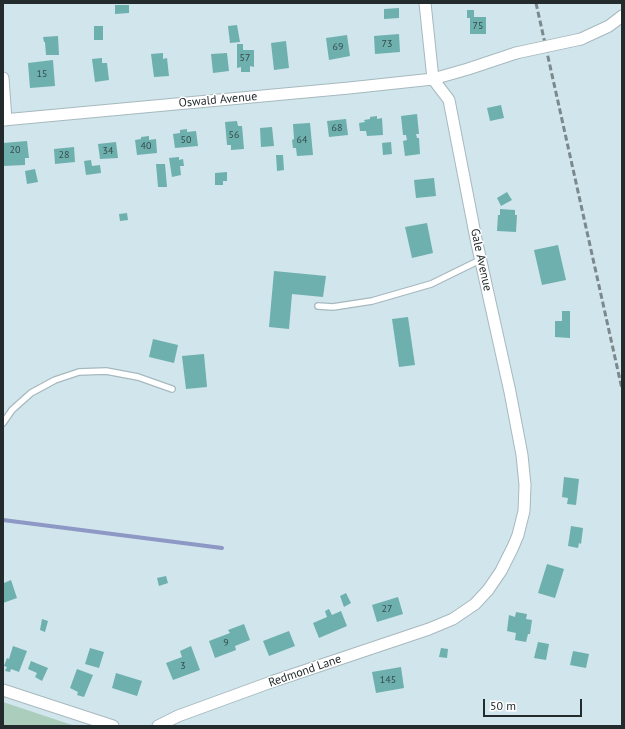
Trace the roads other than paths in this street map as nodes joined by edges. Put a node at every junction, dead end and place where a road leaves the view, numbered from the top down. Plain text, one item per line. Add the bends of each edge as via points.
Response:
1 (425, 3) edge
2 (622, 16) edge
3 (3, 78) edge
4 (433, 79) junction
5 (5, 120) edge
6 (480, 260) junction
7 (318, 306) dead end
8 (172, 389) dead end
9 (3, 423) edge
10 (453, 619) joint
11 (3, 690) edge
12 (113, 726) edge
13 (158, 726) edge

1 - 4 street
2 - 4 street, bridge via 609,26 581,39 516,53
3 - 5 street
4 - 5 street, Oswald Avenue
4 - 6 street, Gale Avenue via 449,100
6 - 7 lane via 431,284 372,301 333,307
6 - 10 street, Gale Avenue via 517,427 525,498 518,535 501,571 482,597
8 - 9 lane via 138,377 106,370 79,372 55,380 31,393 12,410
10 - 13 street, Redmond Lane via 430,630 267,683
11 - 12 street

